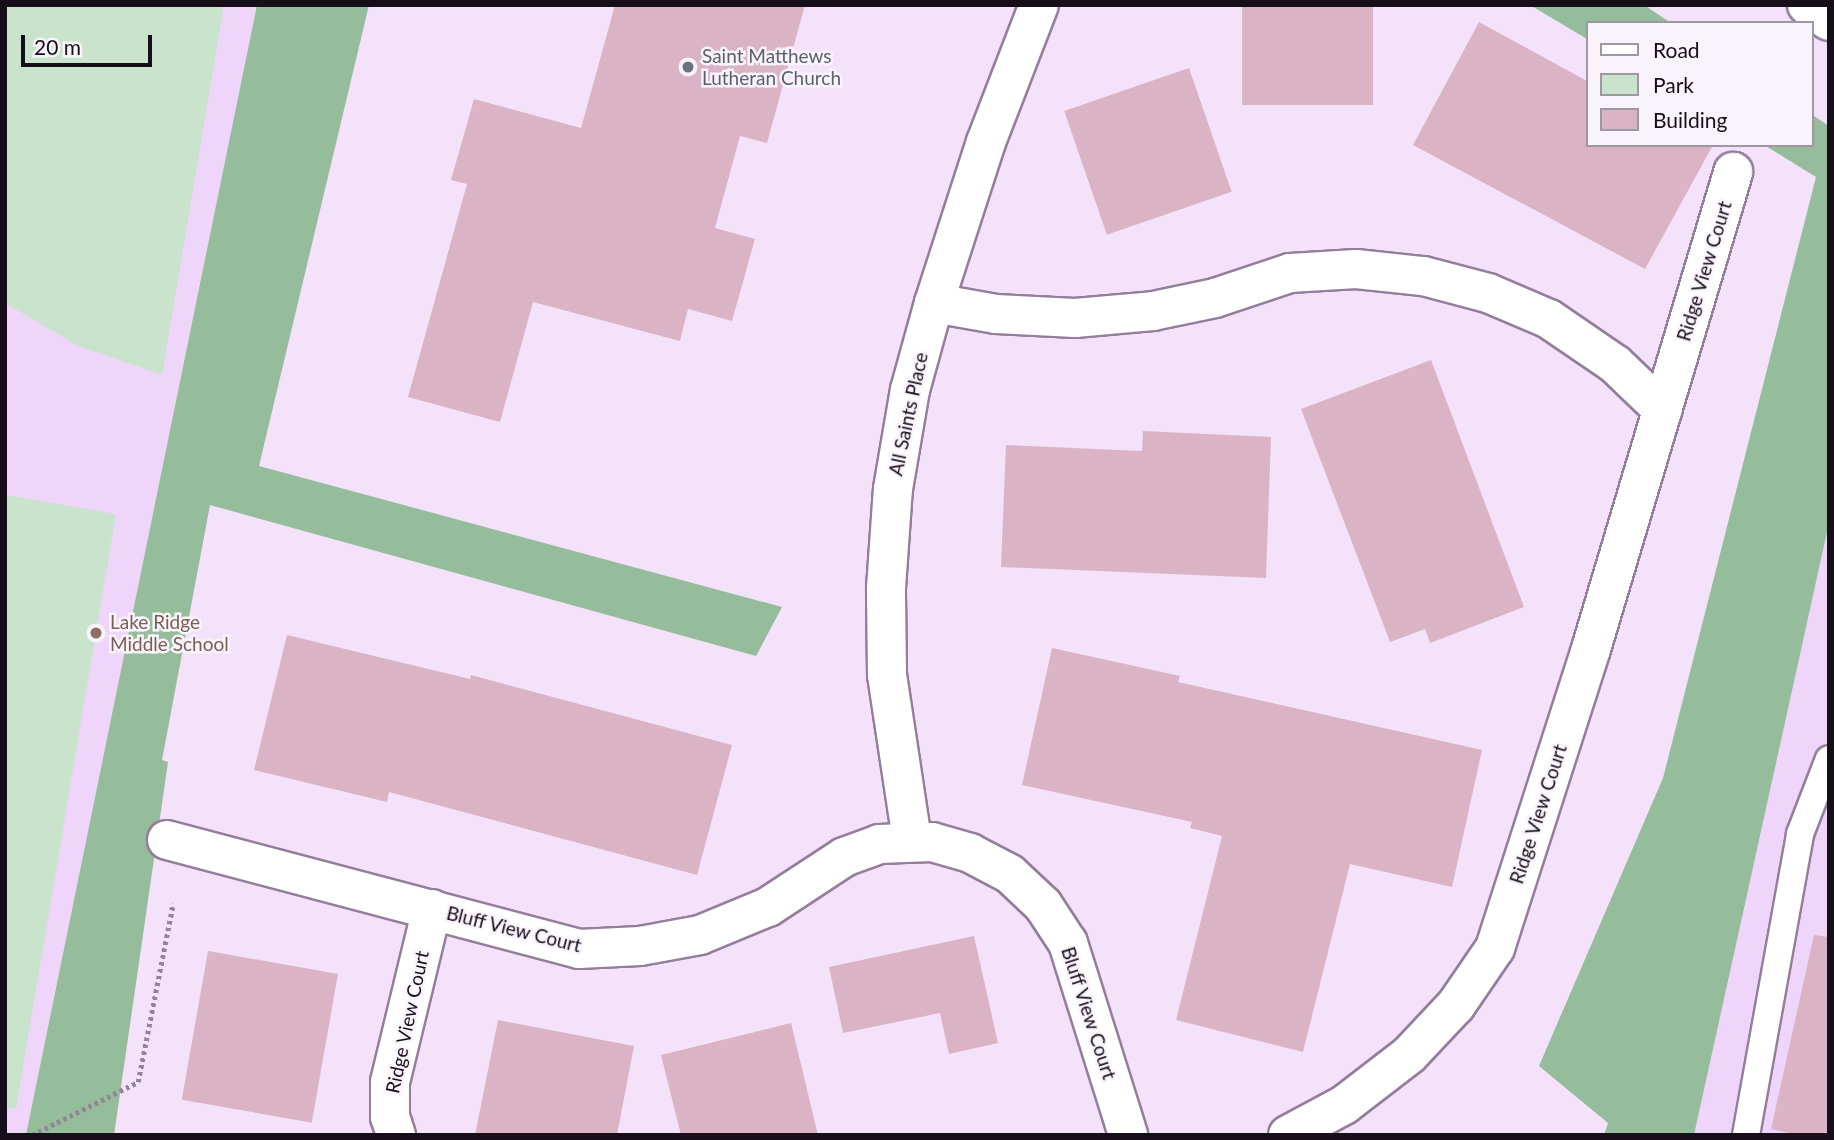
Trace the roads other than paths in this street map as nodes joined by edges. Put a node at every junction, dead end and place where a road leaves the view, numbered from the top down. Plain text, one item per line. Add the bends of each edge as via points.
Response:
1 (1039, 5) edge
2 (1807, 5) edge
3 (1829, 21) edge
4 (1734, 172) dead end
5 (934, 303) junction
6 (1663, 410) junction
7 (1829, 758) edge
8 (167, 840) dead end
9 (912, 840) junction
10 (432, 909) junction
11 (396, 1135) edge
12 (1128, 1135) edge
13 (1288, 1135) edge
14 (1746, 1135) edge

1 - 5 street, All Saints Place via 986,142
2 - 3 street
4 - 6 street, Ridge View Court
5 - 6 street via 996,314 1075,318 1153,311 1215,298 1290,273 1356,269 1423,276 1488,293 1549,319 1615,364
5 - 9 street, All Saints Place via 903,427 886,588 887,675
6 - 13 street, Ridge View Court via 1495,948 1457,1005 1409,1055 1344,1105
7 - 14 lane via 1800,834
8 - 10 street, Bluff View Court
9 - 10 street, Bluff View Court via 879,844 844,857 768,907 700,935 640,946 579,949
9 - 12 street, Bluff View Court via 970,853 1010,874 1043,905 1068,943
10 - 11 street, Ridge View Court via 390,1082 390,1116

